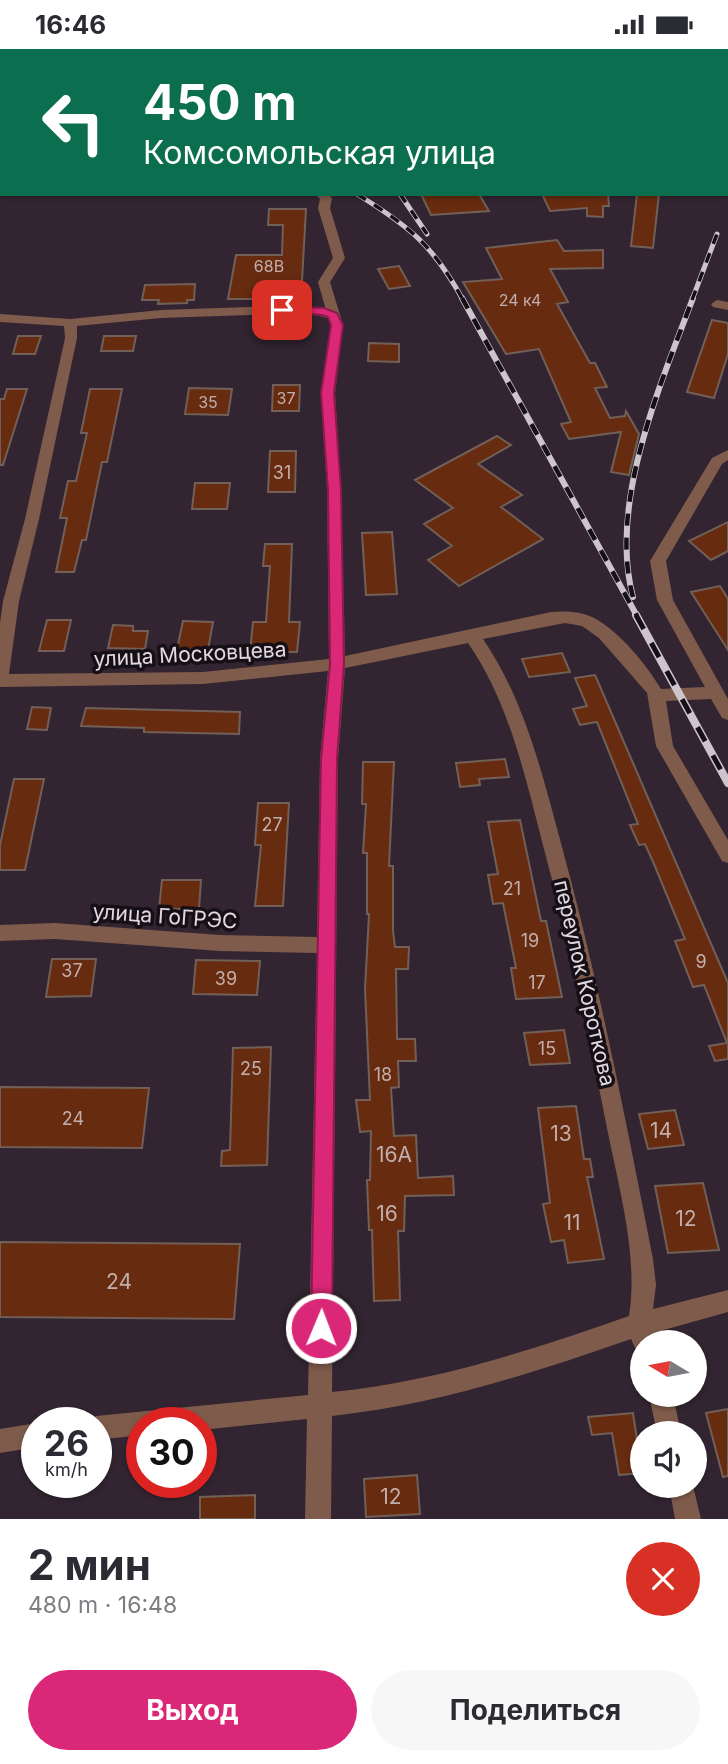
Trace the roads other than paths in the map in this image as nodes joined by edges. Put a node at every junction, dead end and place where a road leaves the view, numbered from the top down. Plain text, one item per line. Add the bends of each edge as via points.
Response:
1 (324, 196) edge
2 (333, 315) junction
3 (0, 318) edge
4 (70, 323) junction
5 (728, 454) edge
6 (472, 636) junction
7 (337, 664) junction
8 (0, 680) edge
9 (716, 693) junction
10 (657, 695) junction
11 (728, 714) edge
12 (728, 856) edge
13 (0, 933) edge
14 (327, 945) junction
15 (728, 1301) edge
16 (641, 1330) edge
17 (649, 1330) edge
18 (630, 1336) edge
19 (320, 1405) junction
20 (217, 1416) edge
21 (21, 1437) edge
22 (0, 1441) edge
23 (684, 1498) edge
24 (318, 1519) edge
25 (688, 1519) edge

1 - 2 street via 339,258 324,282
2 - 4 street via 292,309
2 - 7 street via 337,335 328,393
3 - 4 street
4 - 8 street via 71,338 33,519 10,601
5 - 9 street via 717,461 658,561 666,600
6 - 7 street, улица Московцева
6 - 10 street, улица Московцева via 551,618 586,620 610,638
6 - 16 street, переулок Короткова via 499,680 533,775 565,891 642,1259
7 - 8 street, улица Московцева via 198,678
7 - 14 street via 329,759
9 - 10 street
9 - 11 street
10 - 12 street via 665,745
13 - 14 street, улица ГоГРЭС via 55,931 220,943
14 - 19 street
15 - 17 street
18 - 19 street via 454,1384 382,1399
19 - 20 street
19 - 24 street
21 - 22 street
23 - 25 street

